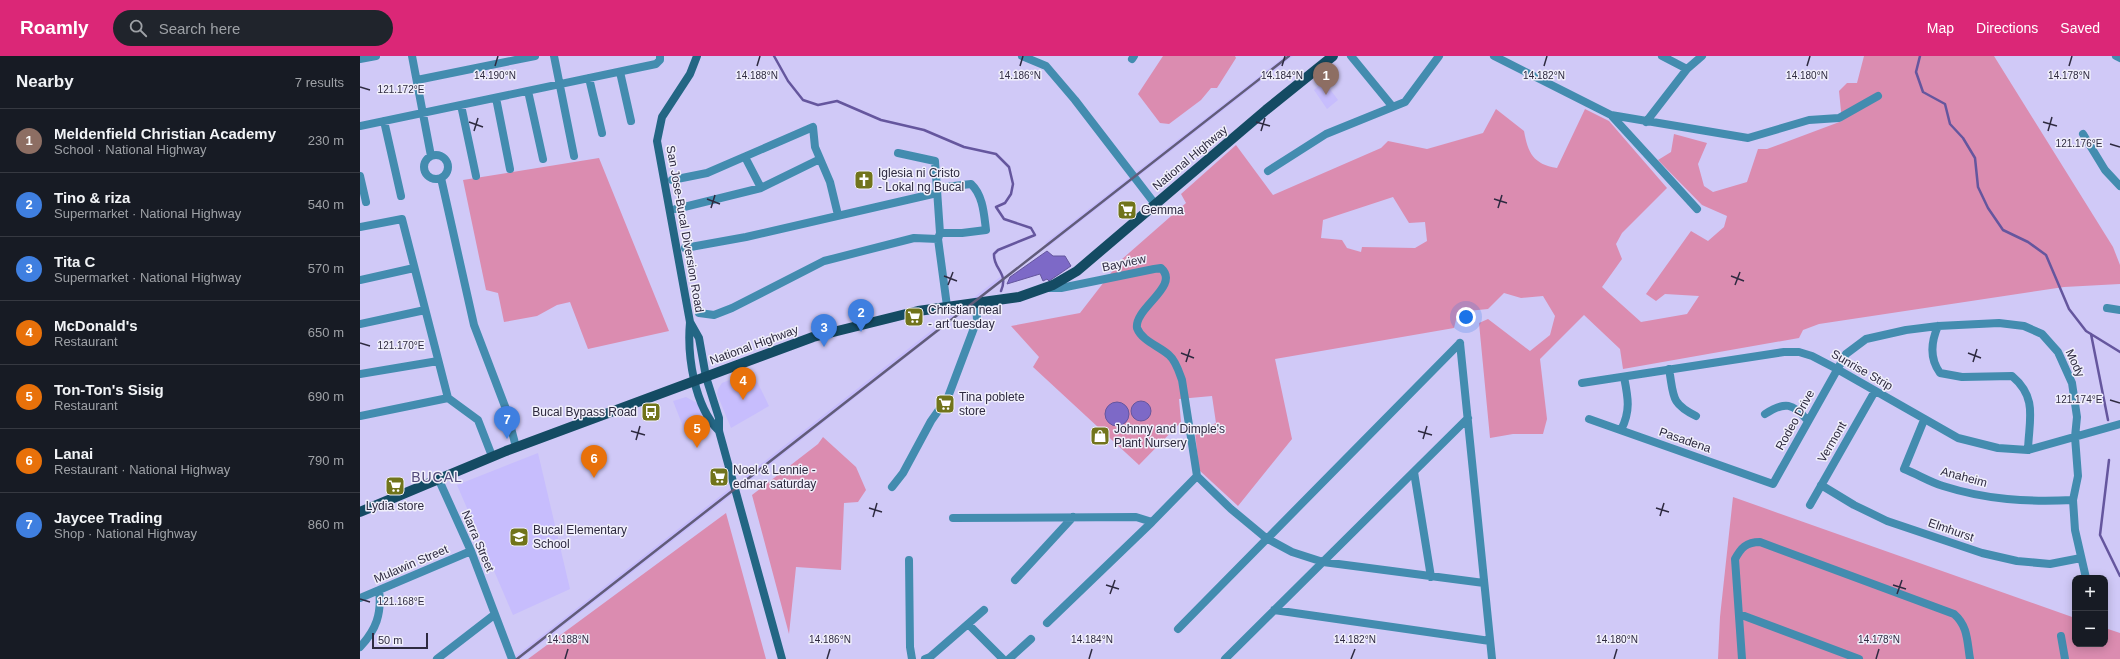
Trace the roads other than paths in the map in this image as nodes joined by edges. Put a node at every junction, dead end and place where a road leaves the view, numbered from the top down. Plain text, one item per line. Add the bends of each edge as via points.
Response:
1 (376, 56) edge
2 (412, 56) edge
3 (535, 56) edge
4 (554, 56) edge
5 (660, 56) edge
6 (697, 56) edge
7 (1022, 56) edge
8 (1333, 56) edge
9 (1351, 56) edge
10 (1440, 56) edge
11 (1494, 56) edge
12 (1662, 56) edge
13 (1702, 56) edge
14 (2116, 56) edge
15 (2120, 58) edge
16 (360, 59) edge
17 (1687, 69) junction
18 (620, 72) junction
19 (589, 78) junction
20 (417, 80) junction
21 (560, 84) junction
22 (528, 91) junction
23 (1878, 96) dead end
24 (496, 98) junction
25 (461, 105) junction
26 (1392, 106) junction
27 (423, 113) junction
28 (1611, 115) junction
29 (384, 121) junction
30 (631, 121) dead end
31 (1646, 122) junction
32 (360, 126) edge
33 (602, 133) dead end
34 (2083, 134) dead end
35 (898, 153) dead end
36 (431, 156) junction
37 (574, 156) dead end
38 (745, 157) junction
39 (543, 159) dead end
40 (820, 159) junction
41 (510, 169) dead end
42 (1268, 171) dead end
43 (360, 176) edge
44 (476, 176) dead end
45 (441, 178) junction
46 (672, 180) dead end
47 (2120, 186) edge
48 (761, 188) junction
49 (937, 191) junction
50 (401, 196) dead end
51 (366, 202) dead end
52 (1155, 204) junction
53 (676, 209) dead end
54 (1697, 209) dead end
55 (838, 215) junction
56 (360, 227) edge
57 (939, 236) junction
58 (685, 248) dead end
59 (414, 268) junction
60 (360, 280) edge
61 (1045, 289) junction
62 (976, 302) junction
63 (947, 306) junction
64 (2107, 308) dead end
65 (425, 310) junction
66 (2120, 310) edge
67 (699, 313) dead end
68 (690, 322) junction
69 (360, 324) edge
70 (1938, 326) junction
71 (438, 361) junction
72 (1669, 369) junction
73 (1837, 369) junction
74 (360, 374) edge
75 (706, 377) junction
76 (1624, 377) junction
77 (694, 381) junction
78 (1582, 383) dead end
79 (1875, 391) junction
80 (448, 398) junction
81 (1765, 414) dead end
82 (360, 416) edge
83 (1696, 416) dead end
84 (1468, 418) junction
85 (1589, 419) dead end
86 (1924, 420) junction
87 (1808, 421) junction
88 (2120, 424) edge
89 (1621, 430) junction
90 (719, 431) junction
91 (2075, 437) junction
92 (516, 447) junction
93 (2028, 450) junction
94 (492, 456) junction
95 (1414, 472) junction
96 (1196, 476) junction
97 (438, 478) junction
98 (1773, 484) joint
99 (1821, 485) junction
100 (892, 487) dead end
101 (2073, 500) junction
102 (1810, 505) dead end
103 (360, 512) edge
104 (1073, 517) junction
105 (953, 518) dead end
106 (1152, 522) junction
107 (1266, 538) junction
108 (471, 551) junction
109 (2081, 558) junction
110 (909, 560) dead end
111 (1323, 562) junction
112 (2085, 575) edge
113 (1431, 577) junction
114 (1015, 580) dead end
115 (1484, 583) junction
116 (379, 590) junction
117 (360, 598) edge
118 (984, 610) dead end
119 (1274, 610) junction
120 (1739, 614) junction
121 (494, 615) junction
122 (1047, 623) dead end
123 (968, 624) junction
124 (1178, 630) dead end
125 (2061, 636) dead end
126 (1031, 639) dead end
127 (1490, 641) junction
128 (360, 647) edge
129 (437, 659) edge
130 (512, 659) edge
131 (782, 659) edge
132 (912, 659) edge
133 (925, 659) edge
134 (1003, 659) edge
135 (1009, 659) edge
136 (1225, 659) edge
137 (1492, 659) edge
138 (1742, 659) edge
139 (1859, 659) edge
140 (1970, 659) edge
141 (2065, 659) edge

1 - 16 street
2 - 20 street
3 - 20 street
4 - 21 street
5 - 18 street via 656,64
6 - 68 main road, San Jose-Bucal Diversion Road via 690,74 662,117 657,141
7 - 52 street via 1046,66
8 - 52 main road, National Highway
9 - 26 street
10 - 26 street via 1406,102
11 - 28 street
12 - 17 street
13 - 17 street
14 - 15 street
17 - 31 street
18 - 19 street
18 - 30 street
19 - 21 street
19 - 33 street
20 - 27 street
21 - 22 street
21 - 37 street
22 - 24 street
22 - 39 street
23 - 31 street via 1839,118 1809,120 1748,138
24 - 25 street
24 - 41 street
25 - 27 street
25 - 44 street
26 - 42 street via 1326,134
27 - 29 street
27 - 36 street
28 - 31 street
28 - 54 street
29 - 32 street
29 - 50 street
34 - 47 street via 2105,170
35 - 49 street via 935,161
36 - 45 street via 439,156 447,164 447,172
36 - 45 street via 424,165 425,173 434,179
38 - 40 street via 813,127 815,147
38 - 46 street via 707,173
38 - 48 street
40 - 48 street
40 - 55 street via 830,182
43 - 51 street
45 - 92 street via 474,325 506,409
48 - 53 street
49 - 55 street
49 - 57 street
49 - 57 street via 971,184 976,188 983,208 986,230
52 - 61 main road, National Highway via 1077,271
55 - 58 street via 746,237
56 - 59 street via 402,219
57 - 63 street
57 - 67 street via 914,238 824,261 732,308 714,315
59 - 60 street
59 - 65 street
61 - 62 main road, National Highway via 1008,300
61 - 96 street, Bayview via 1161,268 1165,272 1164,286 1139,316 1137,328 1152,344 1169,355 1178,367
62 - 63 main road, National Highway
62 - 100 street via 977,320 948,397
63 - 75 main road, National Highway via 812,337
64 - 66 street
65 - 69 street
65 - 71 street
68 - 75 main road, San Jose-Bucal Diversion Road via 699,338
68 - 77 main road, San Jose-Bucal Diversion Road via 688,341
70 - 73 street, Mody via 1866,339 1846,354
70 - 91 street, Mody via 1999,323 2024,326 2042,334 2058,352 2072,383 2077,417
70 - 93 street via 1933,338 1932,353 1934,365 1940,373 1962,377 2012,376 2024,386 2030,401
71 - 74 street
71 - 80 street
72 - 73 street, Sunrise Strip via 1784,352 1799,352 1812,356
72 - 76 street, Sunrise Strip
72 - 83 street via 1675,400 1681,409
73 - 79 street, Sunrise Strip
73 - 87 street, Rodeo Drive
75 - 77 main road, National Highway
75 - 90 main road, San Jose-Bucal Diversion Road via 719,418
76 - 78 street, Sunrise Strip
76 - 89 street via 1628,403 1627,418
77 - 90 main road, San Jose-Bucal Diversion Road via 710,423
77 - 92 main road, National Highway
79 - 86 street, Sunrise Strip
79 - 99 street, Vermont
80 - 82 street
80 - 94 street via 478,420
81 - 87 street via 1778,406 1789,405 1798,409
84 - 95 street
84 - 107 street via 1460,344
84 - 115 street
85 - 89 street, Pasadena
86 - 93 street, Sunrise Strip via 1958,438 1998,448
86 - 101 street, Anaheim via 1904,469 1942,486 1986,496 2028,502
87 - 98 street, Rodeo Drive
88 - 91 street, Sunrise Strip
89 - 98 street, Pasadena
90 - 131 main road
91 - 93 street, Sunrise Strip
91 - 101 street, Mody via 2078,476
92 - 94 main road, National Highway
94 - 97 main road, National Highway
95 - 111 street
95 - 113 street
96 - 106 street
96 - 107 street
97 - 103 main road, National Highway
97 - 108 street, Narra Street
99 - 102 street, Vermont
99 - 109 street, Elmhurst via 1854,505 1887,520 1982,553 2017,561 2050,564
101 - 109 street, Mody via 2075,530
104 - 105 street
104 - 106 street via 1136,517
104 - 114 street
106 - 122 street
107 - 111 street via 1292,552
107 - 124 street
108 - 116 street, Mulawin Street
108 - 121 street, Narra Street
109 - 112 street, Mody
110 - 132 street
111 - 113 street
111 - 119 street
113 - 115 street
115 - 127 street
116 - 117 street, Mulawin Street
116 - 128 street via 381,606 377,622
118 - 123 street
119 - 127 street
119 - 136 street
120 - 138 street
120 - 139 street
120 - 140 street via 1735,559 1741,548 1751,542 1760,542 1954,614 1962,620 1966,629
121 - 129 street
121 - 130 street, Narra Street
123 - 133 street
123 - 134 street
125 - 141 street
126 - 135 street
127 - 137 street

